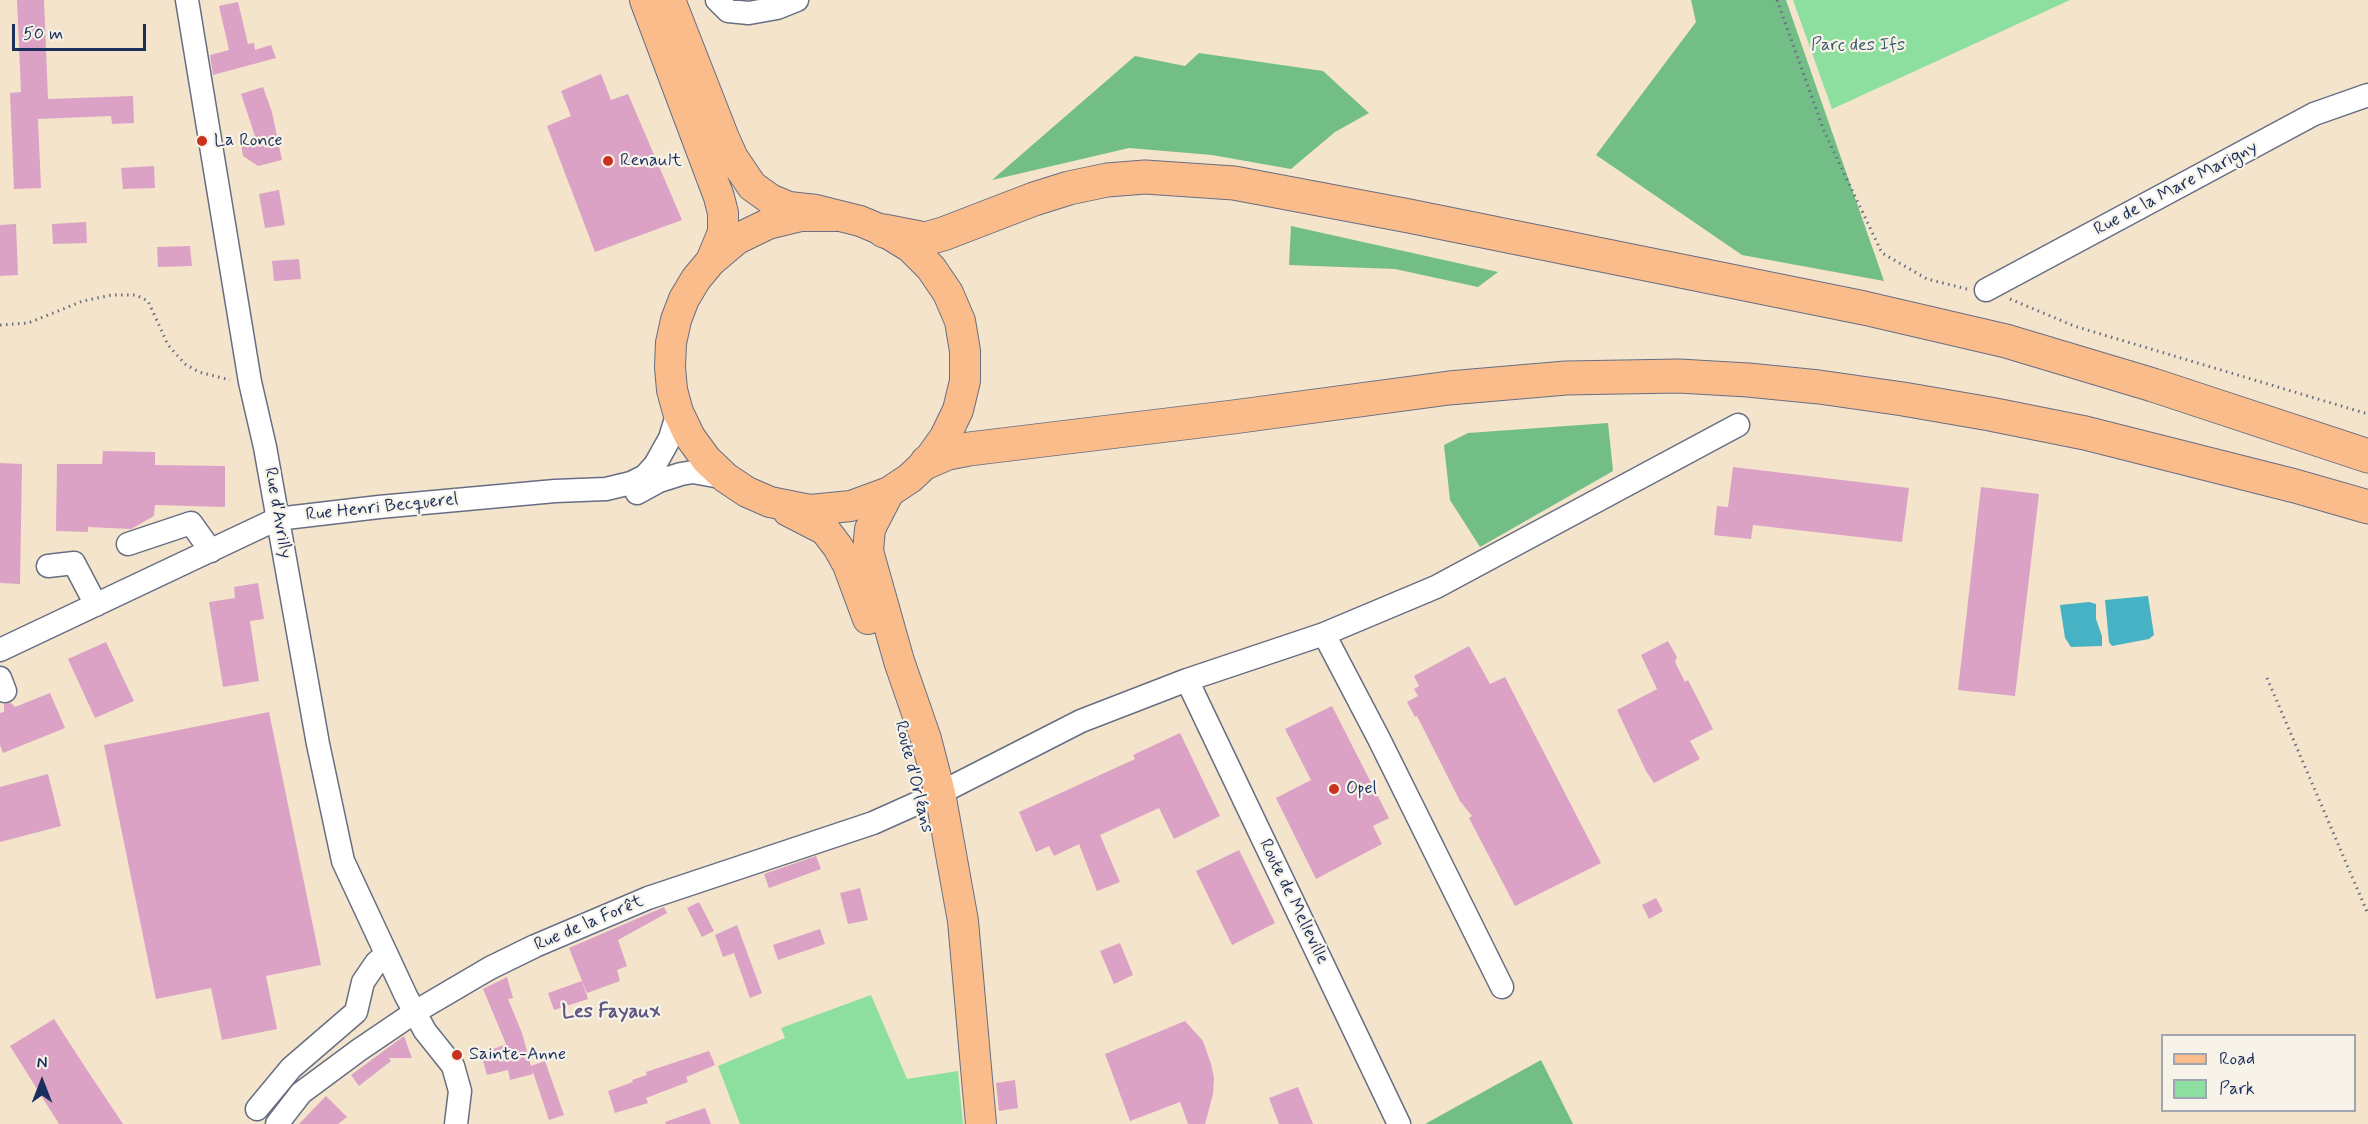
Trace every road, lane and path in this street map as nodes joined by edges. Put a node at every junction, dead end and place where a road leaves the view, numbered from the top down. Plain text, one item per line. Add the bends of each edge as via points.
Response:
1 (187, 0) edge
2 (645, 0) edge
3 (670, 0) edge
4 (717, 0) edge
5 (797, 0) edge
6 (1777, 0) edge
7 (2368, 95) edge
8 (835, 216) junction
9 (884, 231) junction
10 (711, 261) junction
11 (1986, 290) junction
12 (0, 326) edge
13 (250, 382) junction
14 (678, 412) junction
15 (2368, 414) edge
16 (1738, 425) dead end
17 (2368, 456) edge
18 (927, 462) junction
19 (726, 478) junction
20 (555, 491) junction
21 (889, 492) junction
22 (770, 502) junction
23 (2368, 507) edge
24 (277, 519) junction
25 (128, 544) dead end
26 (211, 551) junction
27 (48, 566) dead end
28 (96, 605) junction
29 (1324, 634) junction
30 (0, 650) edge
31 (2267, 678) dead end
32 (1187, 680) junction
33 (930, 797) junction
34 (2368, 914) edge
35 (386, 954) junction
36 (1502, 987) dead end
37 (415, 1012) junction
38 (257, 1109) dead end
39 (277, 1124) edge
40 (456, 1124) edge
41 (981, 1124) edge
42 (1400, 1124) edge

1 - 13 street, Rue d'Avrilly
2 - 10 main road via 719,197 723,232
3 - 8 main road via 733,158 752,186 789,207
4 - 5 street via 729,10 749,13
6 - 11 path via 1824,131 1882,253 1927,279
7 - 11 street, Rue de la Mare Marigny via 2314,114
8 - 9 main road
8 - 10 main road via 801,216 768,224 737,239
9 - 17 highway via 925,239 1034,199 1107,180 1145,177 1234,183 1852,306 2006,341
9 - 18 main road via 910,247 931,268 960,321 965,351 958,410
10 - 14 main road via 684,299 671,343 672,390
11 - 15 path via 2074,326
12 - 13 path via 28,323 83,301 136,295 148,301 168,345 185,364 199,372
13 - 24 street, Rue d'Avrilly
14 - 19 main road via 695,444
14 - 20 street, Rue Henri Becquerel via 663,453 645,476 606,489
16 - 29 street, Rue de la Forêt via 1436,587
18 - 21 main road
18 - 23 highway via 969,449 1449,388 1566,378 1678,375 1819,387 1990,414 2085,433
19 - 20 street via 693,472 681,474 620,499 572,497
19 - 22 main road
20 - 24 street, Rue Henri Becquerel
21 - 22 main road via 851,506 810,510
21 - 33 main road, Route d'Orléans via 870,529 868,551 926,739
22 - 33 main road, Route d'Orléans via 825,531 848,565
24 - 26 street, Rue Henri Becquerel
24 - 35 street, Rue d'Avrilly via 343,861
25 - 26 street via 191,523
26 - 28 street, Rue Henri Becquerel
27 - 28 street via 74,563
28 - 30 street, Rue Henri Becquerel
29 - 32 street, Rue de la Forêt
29 - 36 street
31 - 34 path
32 - 33 street, Rue de la Forêt via 1081,721
32 - 42 street, Route de Melleville
33 - 37 street, Rue de la Forêt via 873,823 648,898 490,968
33 - 41 main road, Route d'Orléans via 963,921
35 - 37 street, Rue d'Avrilly
35 - 38 street via 363,982 356,1012 291,1068
37 - 39 street, Rue de la Forêt via 301,1093
37 - 40 street, Rue d'Avrilly via 424,1031 453,1066 460,1091

